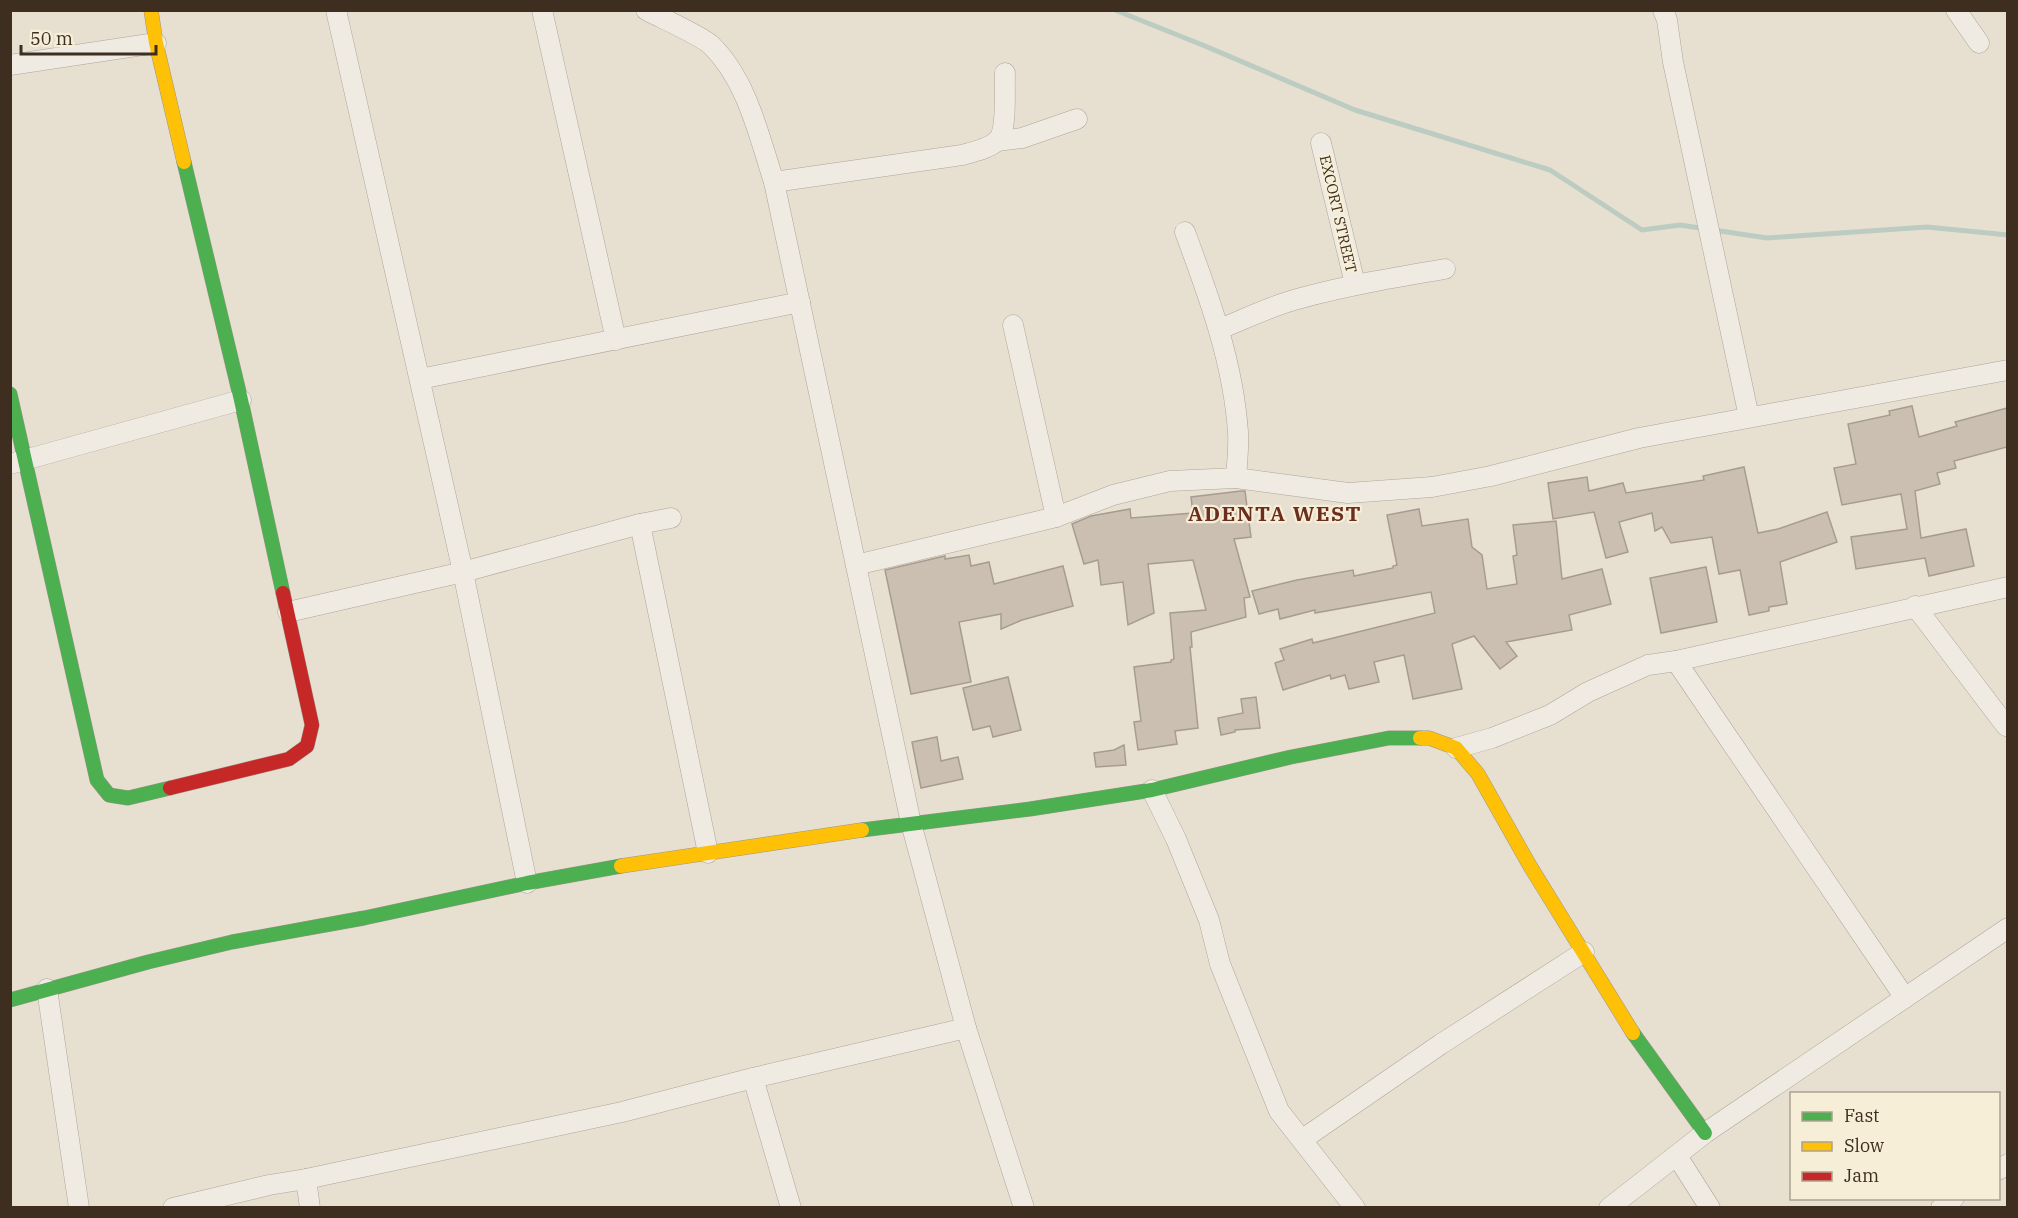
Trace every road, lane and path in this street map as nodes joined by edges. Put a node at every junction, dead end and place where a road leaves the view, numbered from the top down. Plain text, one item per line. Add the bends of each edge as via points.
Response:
1 (151, 10) edge
2 (336, 10) edge
3 (542, 10) edge
4 (646, 10) edge
5 (1663, 10) edge
6 (1956, 10) edge
7 (156, 43) junction
8 (1978, 43) dead end
9 (10, 65) edge
10 (1005, 73) dead end
11 (1077, 119) dead end
12 (997, 141) junction
13 (1321, 143) dead end
14 (774, 182) junction
15 (1185, 232) dead end
16 (1445, 269) dead end
17 (1355, 285) junction
18 (800, 302) junction
19 (1013, 325) dead end
20 (1220, 329) junction
21 (616, 340) junction
22 (2007, 370) edge
23 (420, 379) junction
24 (10, 394) edge
25 (241, 400) junction
26 (1749, 417) junction
27 (18, 462) edge
28 (1236, 478) junction
29 (1056, 517) junction
30 (671, 518) dead end
31 (640, 524) junction
32 (856, 565) junction
33 (463, 572) junction
34 (2007, 587) edge
35 (1915, 606) junction
36 (288, 612) junction
37 (1676, 662) junction
38 (2006, 726) dead end
39 (1456, 748) junction
40 (1152, 789) junction
41 (911, 823) junction
42 (708, 853) junction
43 (527, 884) junction
44 (2007, 928) edge
45 (1584, 952) junction
46 (47, 989) junction
47 (1905, 998) junction
48 (10, 1000) edge
49 (966, 1028) junction
50 (753, 1078) junction
51 (1704, 1133) junction
52 (1303, 1139) junction
53 (1677, 1156) junction
54 (306, 1179) junction
55 (79, 1208) edge
56 (173, 1208) edge
57 (310, 1208) edge
58 (791, 1208) edge
59 (1024, 1208) edge
60 (1355, 1208) edge
61 (1609, 1208) edge
62 (1710, 1208) edge

1 - 7 street
2 - 23 street
3 - 21 street
4 - 14 street via 710,44 735,77
5 - 26 street
6 - 8 street
7 - 9 street
7 - 25 street
10 - 12 street via 1003,133
11 - 12 street via 1022,138
12 - 14 street via 962,155
13 - 17 street, EXCORT STREET
14 - 18 street
15 - 20 street
16 - 17 street
17 - 20 street via 1300,298
18 - 21 street
18 - 32 street
19 - 29 street
20 - 28 street via 1238,433
21 - 23 street
22 - 26 street
23 - 33 street
24 - 27 street
25 - 27 street
25 - 36 street
26 - 28 street via 1639,438 1432,487 1348,493
27 - 36 street via 97,780 109,795 128,798 289,759 307,746 312,725
28 - 29 street via 1170,481 1113,495
29 - 32 street
30 - 31 street
31 - 33 street
31 - 42 street
32 - 41 street
33 - 36 street
33 - 43 street
34 - 35 street
35 - 37 street
35 - 38 street
37 - 39 street via 1648,665 1588,692 1550,716
37 - 47 street
39 - 40 street via 1429,738 1389,738 1291,756
39 - 45 street via 1478,774
40 - 41 street
40 - 52 street via 1209,920 1220,964 1280,1111
41 - 42 street
41 - 49 street
42 - 43 street
43 - 46 street via 232,942
44 - 47 street
45 - 51 street via 1636,1038
45 - 52 street
46 - 48 street
46 - 55 street
47 - 51 street
49 - 50 street
49 - 59 street
50 - 54 street via 622,1112
50 - 58 street
51 - 53 street
52 - 60 street
53 - 61 street
53 - 62 street
54 - 56 street
54 - 57 street

